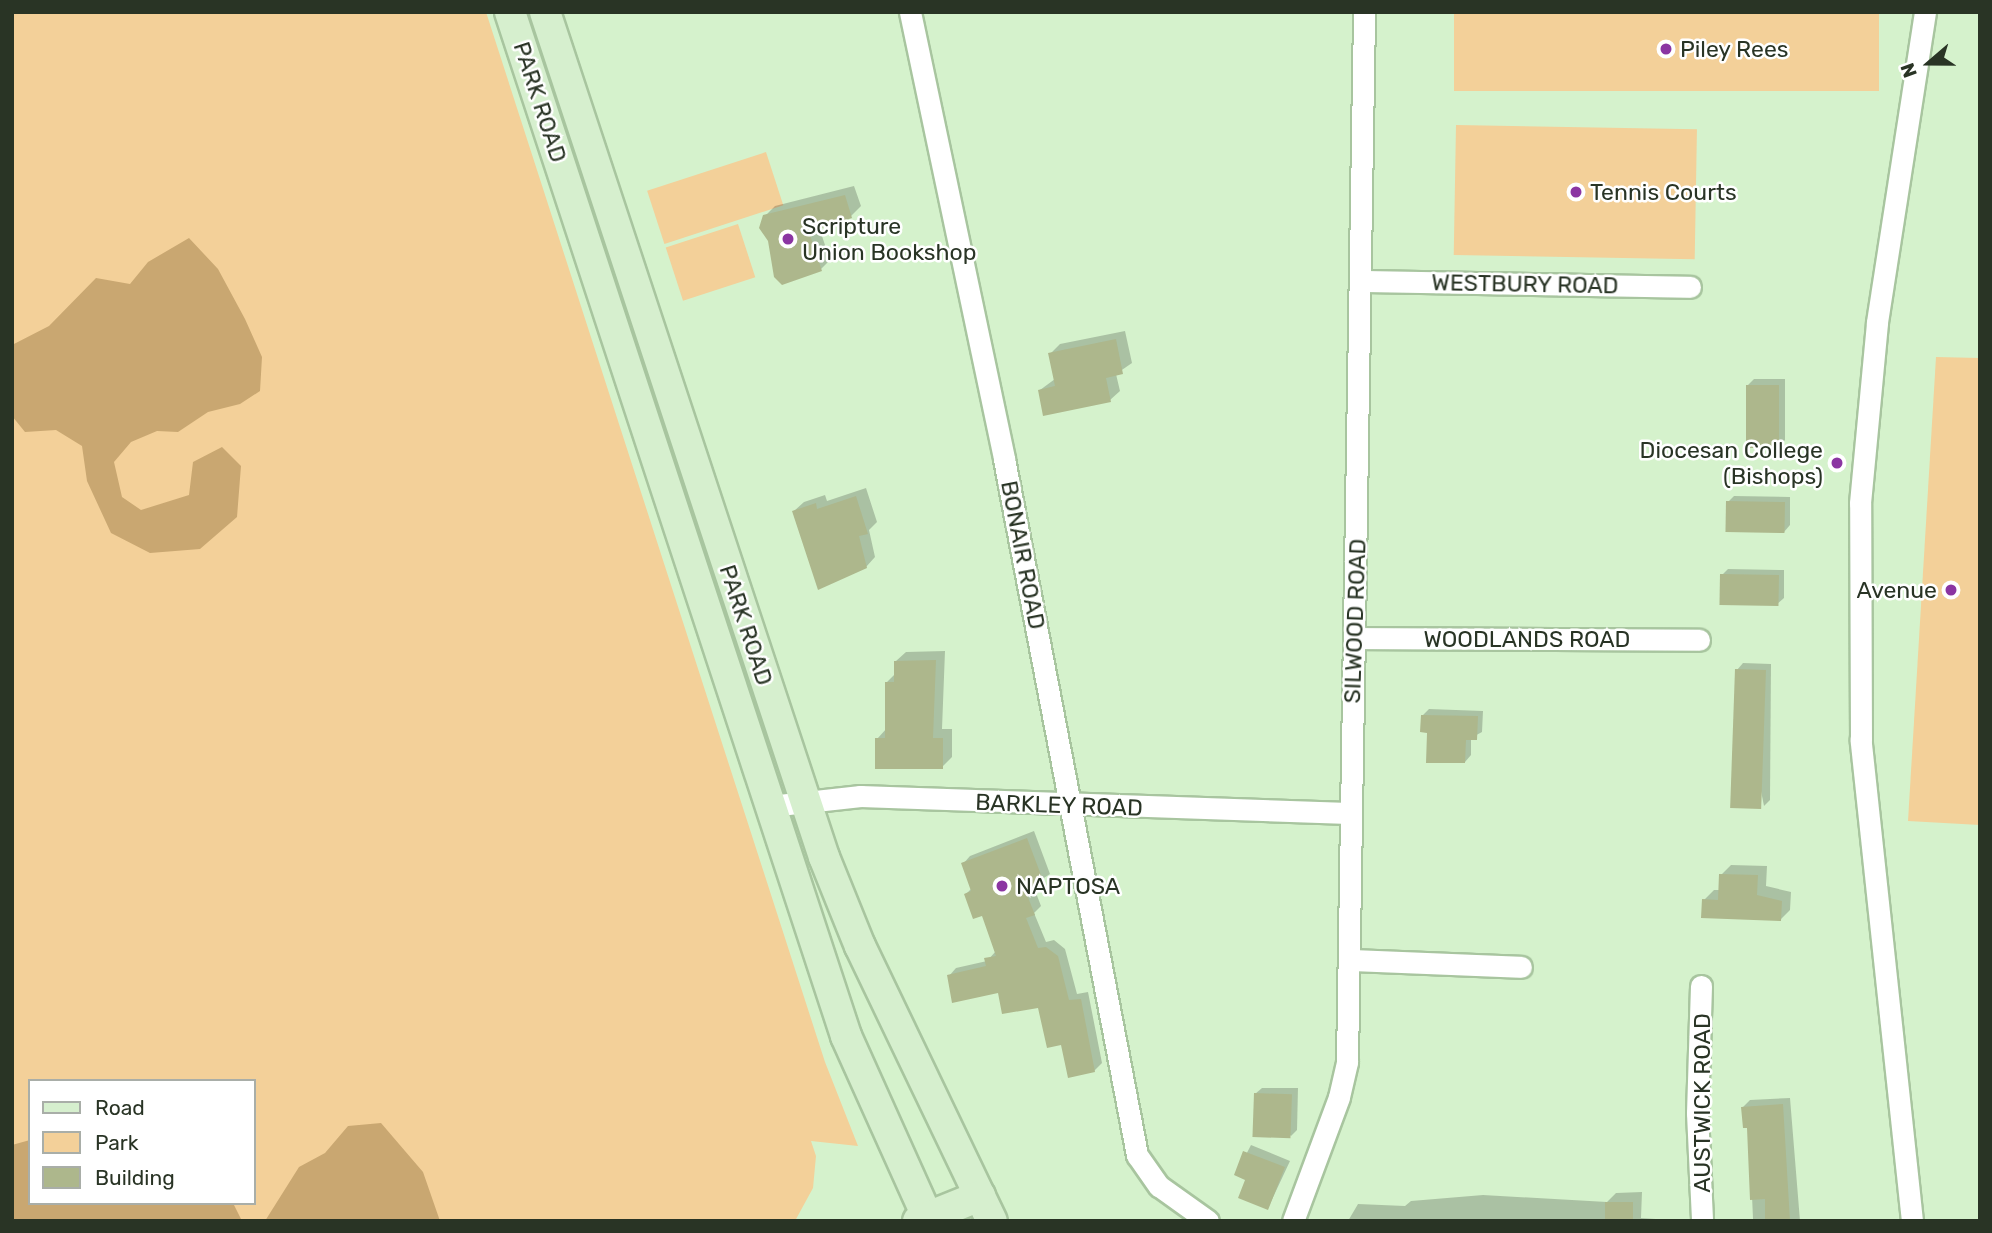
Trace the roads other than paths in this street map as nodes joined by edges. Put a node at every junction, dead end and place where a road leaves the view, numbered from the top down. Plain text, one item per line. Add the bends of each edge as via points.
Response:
1 (510, 12) edge
2 (545, 12) edge
3 (910, 12) edge
4 (1364, 12) edge
5 (1925, 12) edge
6 (1361, 281) junction
7 (1690, 287) dead end
8 (1354, 638) junction
9 (1699, 640) dead end
10 (805, 801) junction
11 (770, 806) junction
12 (1071, 806) junction
13 (1349, 814) junction
14 (1350, 960) junction
15 (1521, 967) dead end
16 (1702, 986) dead end
17 (986, 1208) edge
18 (925, 1219) edge
19 (1208, 1221) edge
20 (1293, 1221) edge
21 (1702, 1221) edge
22 (1912, 1221) edge

1 - 11 main road, PARK ROAD
2 - 10 main road, PARK ROAD
3 - 12 street, BONAIR ROAD
4 - 6 street, SILWOOD ROAD
5 - 22 street via 1877,322 1860,503 1861,740
6 - 7 street, WESTBURY ROAD
6 - 8 street, SILWOOD ROAD
8 - 9 street, WOODLANDS ROAD
8 - 13 street, SILWOOD ROAD
10 - 11 street, BARKLEY ROAD
10 - 12 street, BARKLEY ROAD via 860,796
10 - 17 main road, PARK ROAD via 860,946
11 - 18 main road, PARK ROAD via 855,1059
12 - 13 street, BARKLEY ROAD
12 - 19 street, BONAIR ROAD via 1141,1165 1159,1186
13 - 14 street, SILWOOD ROAD
14 - 15 street
14 - 20 street, SILWOOD ROAD via 1343,1082
16 - 21 street, AUSTWICK ROAD via 1697,1113
17 - 18 main road

